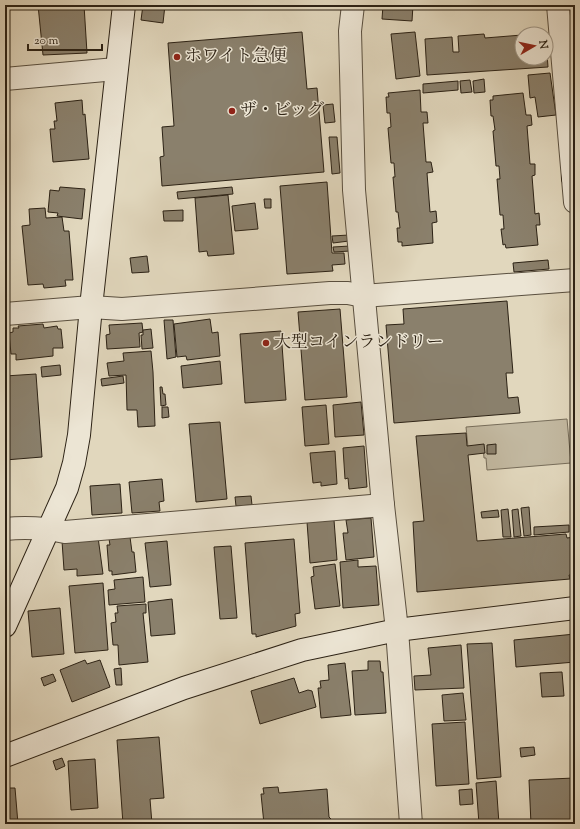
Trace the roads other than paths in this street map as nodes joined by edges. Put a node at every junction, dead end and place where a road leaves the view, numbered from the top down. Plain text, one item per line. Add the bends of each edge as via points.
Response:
1 (124, 5) edge
2 (353, 5) edge
3 (558, 5) edge
4 (568, 47) edge
5 (116, 69) junction
6 (5, 79) edge
7 (574, 178) edge
8 (575, 202) edge
9 (575, 280) edge
10 (363, 296) junction
11 (91, 307) junction
12 (5, 314) edge
13 (383, 505) junction
14 (5, 529) edge
15 (49, 529) junction
16 (575, 608) edge
17 (5, 626) edge
18 (397, 630) junction
19 (5, 756) edge
20 (411, 824) edge

1 - 5 street
2 - 10 street via 350,31 354,190
3 - 4 street
4 - 7 street
5 - 6 street
5 - 11 street
7 - 8 street
9 - 10 street
10 - 11 street via 330,293 122,309
10 - 13 street
11 - 12 street
11 - 15 street via 79,436 74,463 67,488
13 - 15 street via 65,532
13 - 18 street
14 - 15 street
15 - 17 street
16 - 18 street
18 - 19 street via 302,650 243,668
18 - 20 street

